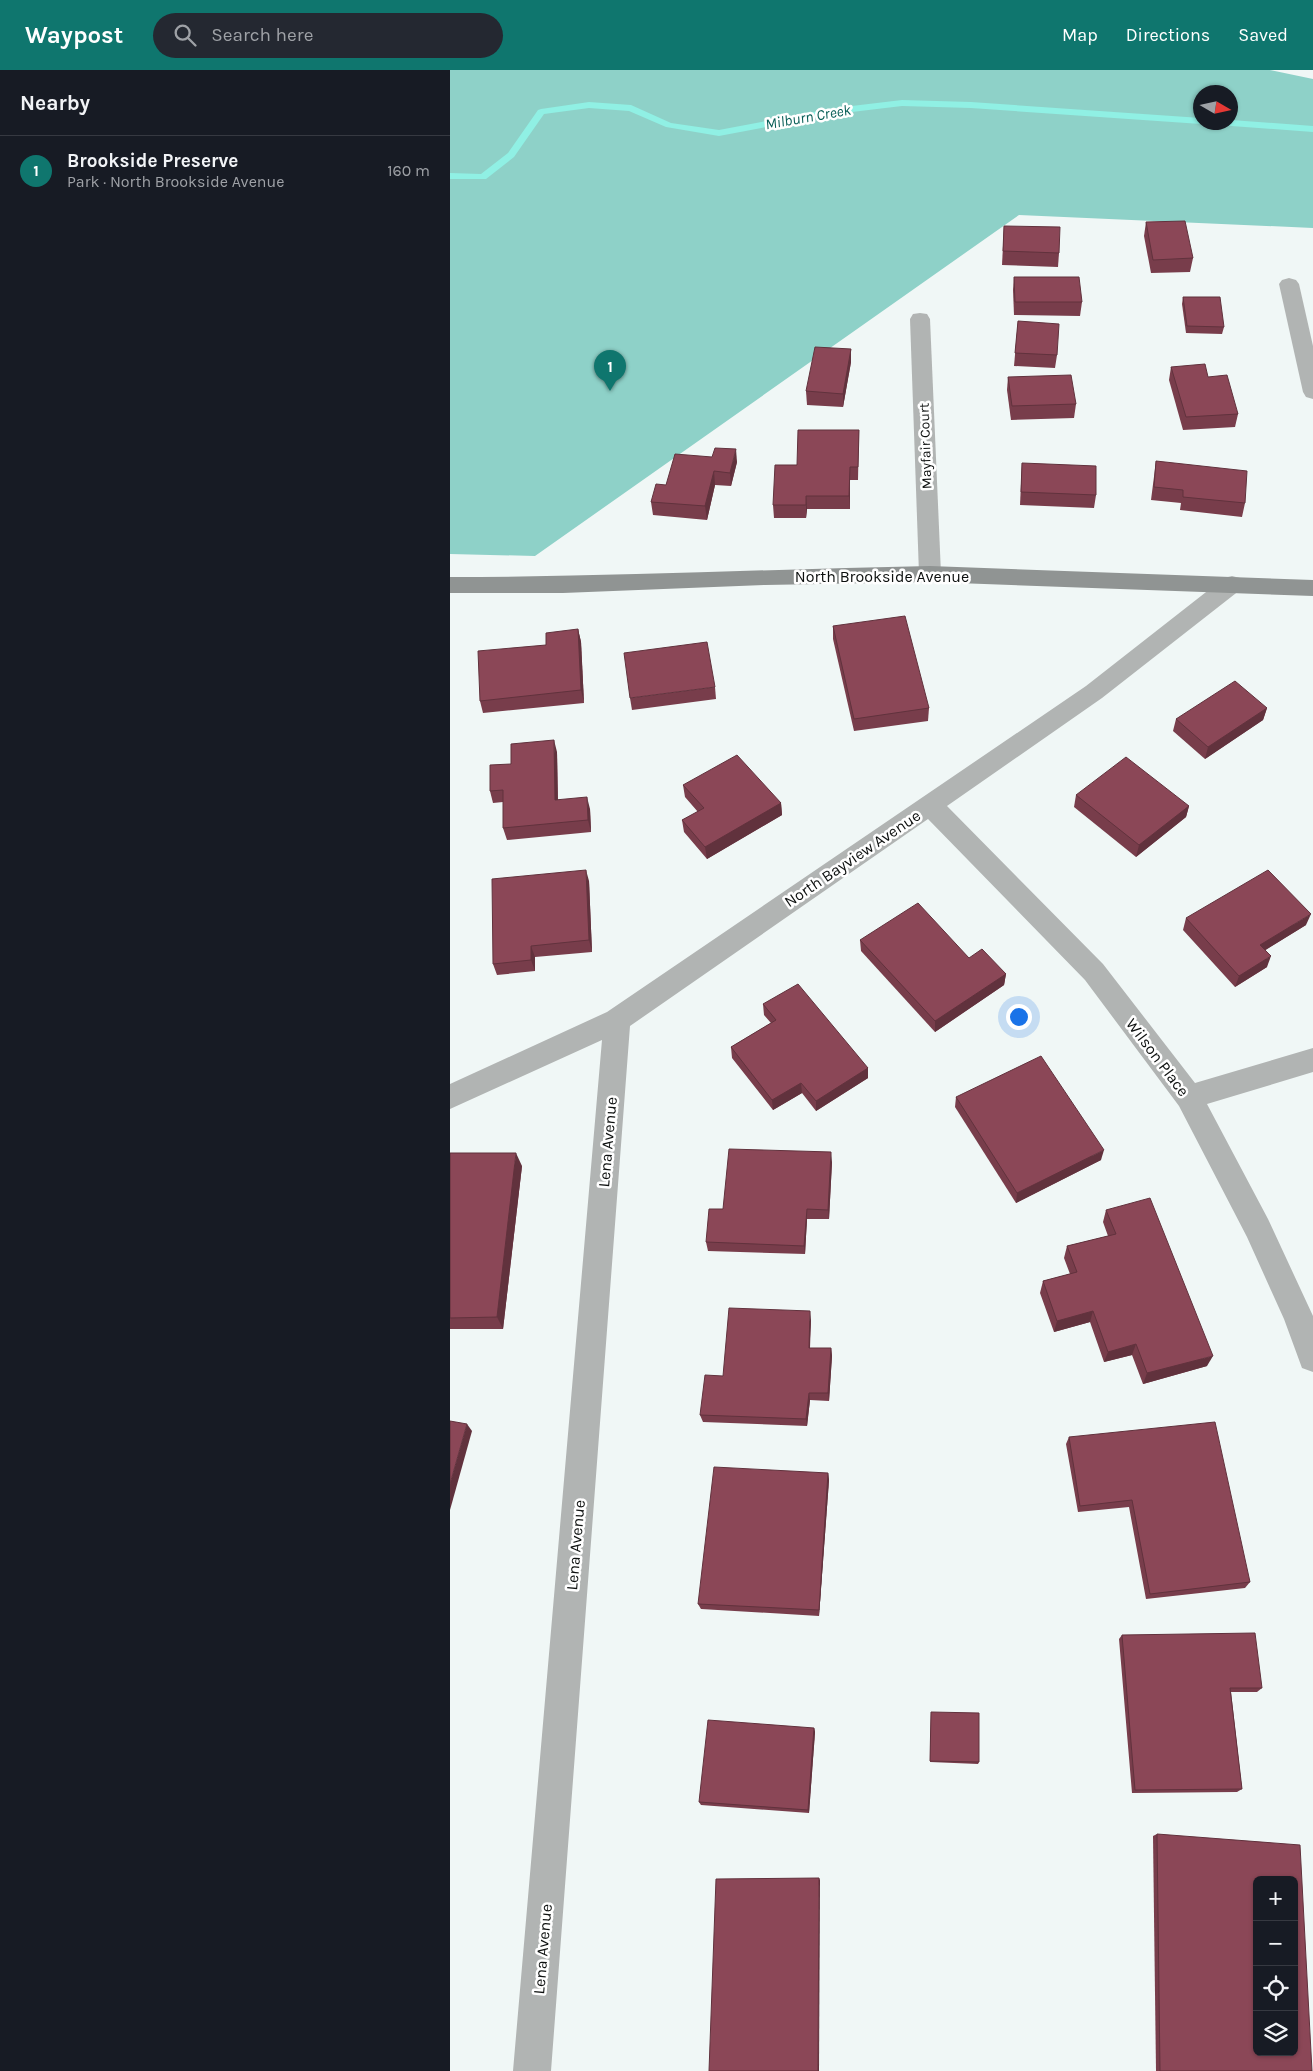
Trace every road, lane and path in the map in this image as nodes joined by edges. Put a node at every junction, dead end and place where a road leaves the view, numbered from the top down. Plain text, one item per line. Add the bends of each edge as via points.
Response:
1 (1289, 284) dead end
2 (920, 319) dead end
3 (1313, 392) edge
4 (930, 574) junction
5 (1232, 584) junction
6 (450, 585) edge
7 (1313, 588) edge
8 (930, 805) junction
9 (617, 1020) junction
10 (1313, 1060) edge
11 (450, 1097) edge
12 (1189, 1097) junction
13 (1313, 1358) edge
14 (532, 2071) edge

1 - 3 street
2 - 4 street, Mayfair Court
4 - 5 main road, North Brookside Avenue
4 - 6 main road, North Brookside Avenue via 562,585
5 - 7 main road, North Brookside Avenue
5 - 8 street, North Bayview Avenue via 1094,692
8 - 9 street, North Bayview Avenue
8 - 12 street, Wilson Place via 1094,972
9 - 11 street, North Bayview Avenue
9 - 14 street, Lena Avenue
10 - 12 street
12 - 13 street, Wilson Place via 1258,1228 1299,1318

